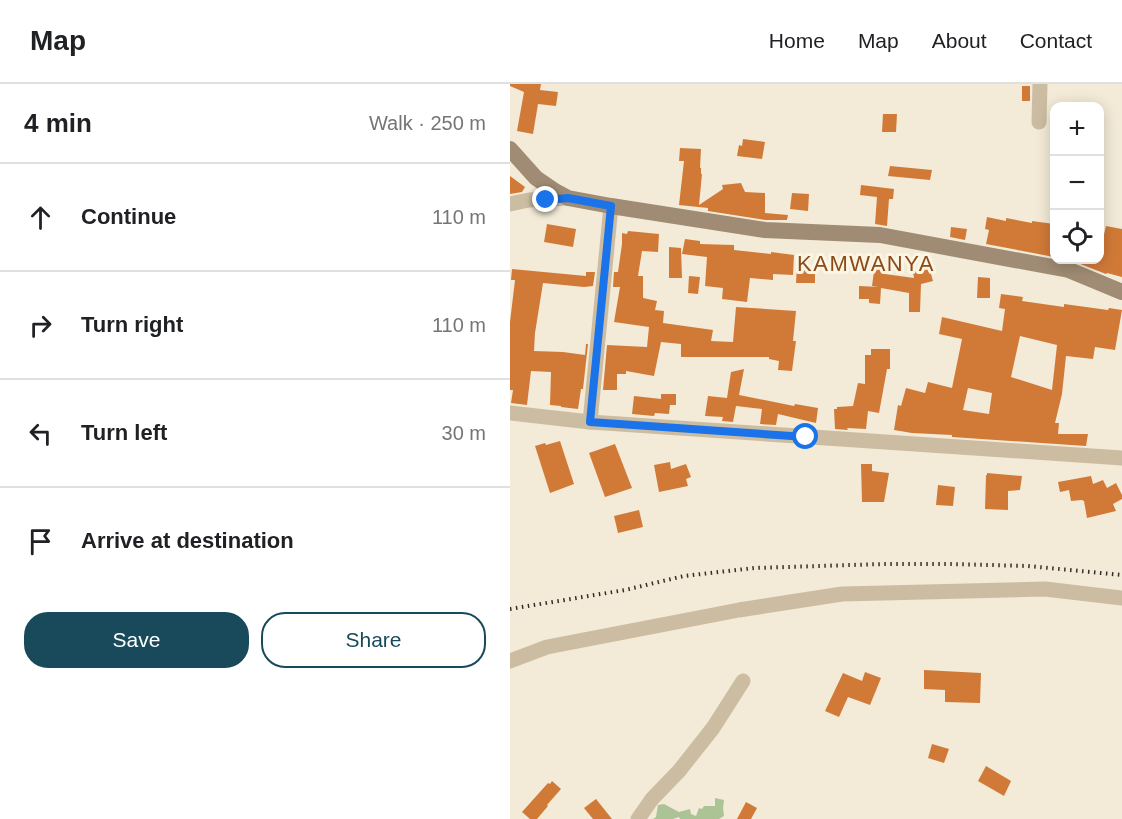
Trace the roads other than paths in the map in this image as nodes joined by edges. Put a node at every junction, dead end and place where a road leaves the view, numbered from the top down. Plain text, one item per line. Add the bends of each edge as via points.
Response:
1 (1040, 84) edge
2 (1039, 122) dead end
3 (510, 149) edge
4 (568, 198) junction
5 (510, 204) edge
6 (611, 206) junction
7 (1122, 292) edge
8 (510, 414) edge
9 (590, 422) junction
10 (1122, 458) edge
11 (1122, 598) edge
12 (510, 661) edge
13 (743, 681) dead end
14 (638, 819) edge

1 - 2 street
3 - 4 main road via 536,178
4 - 5 street
4 - 6 main road
6 - 7 main road via 765,231 880,235 1069,270
6 - 9 street
8 - 9 street
9 - 10 street
11 - 12 street via 1045,589 842,594 547,647
13 - 14 street via 713,728

